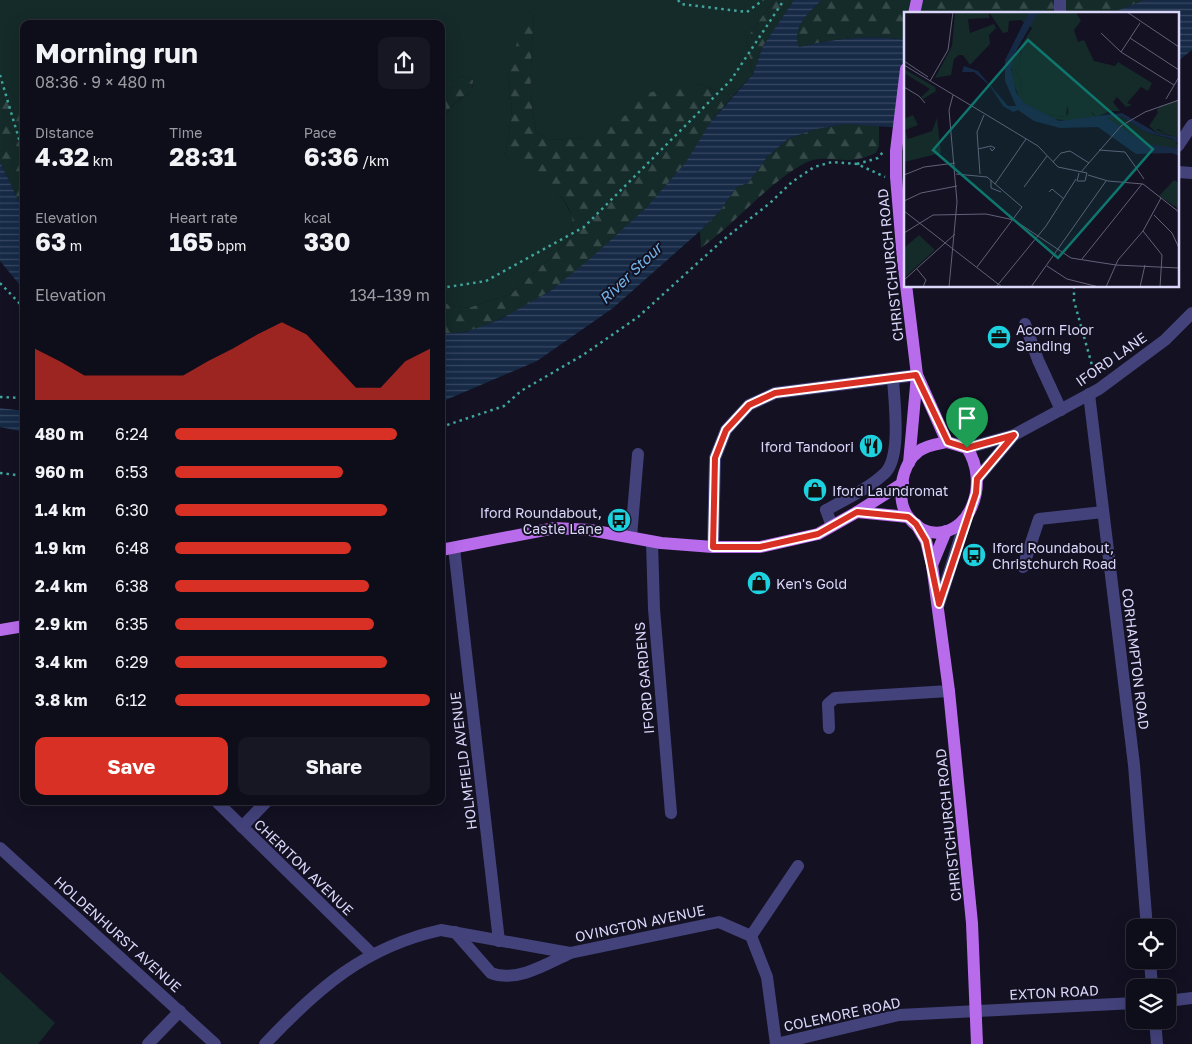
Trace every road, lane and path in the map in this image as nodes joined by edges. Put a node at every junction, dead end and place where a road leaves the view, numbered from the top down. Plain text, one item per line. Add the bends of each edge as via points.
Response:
1 (678, 0) edge
2 (763, 0) edge
3 (784, 0) edge
4 (0, 75) edge
5 (904, 79) edge
6 (1192, 125) edge
7 (20, 142) edge
8 (1180, 143) edge
9 (890, 151) junction
10 (857, 164) junction
11 (896, 177) junction
12 (904, 259) edge
13 (0, 283) edge
14 (445, 287) edge
15 (907, 288) edge
16 (1074, 288) edge
17 (20, 304) edge
18 (1192, 313) edge
19 (1025, 324) dead end
20 (916, 375) junction
21 (893, 378) junction
22 (1094, 392) junction
23 (0, 397) edge
24 (20, 398) edge
25 (1061, 410) junction
26 (445, 426) edge
27 (1014, 435) junction
28 (948, 442) junction
29 (967, 448) junction
30 (638, 454) dead end
31 (909, 463) junction
32 (0, 473) edge
33 (20, 476) edge
34 (977, 479) junction
35 (903, 483) junction
36 (857, 512) junction
37 (1102, 512) junction
38 (967, 516) junction
39 (912, 521) junction
40 (832, 526) junction
41 (946, 532) junction
42 (631, 537) junction
43 (652, 542) junction
44 (713, 547) junction
45 (447, 549) edge
46 (932, 565) junction
47 (1022, 567) dead end
48 (939, 604) junction
49 (20, 627) edge
50 (0, 630) edge
51 (949, 691) junction
52 (829, 728) dead end
53 (220, 805) edge
54 (263, 805) edge
55 (670, 813) dead end
56 (242, 827) junction
57 (0, 848) edge
58 (798, 866) dead end
59 (1146, 919) edge
60 (455, 932) junction
61 (751, 936) junction
62 (499, 942) junction
63 (570, 953) junction
64 (372, 954) junction
65 (1192, 998) edge
66 (1176, 1000) edge
67 (1126, 1004) edge
68 (180, 1011) junction
69 (975, 1012) junction
70 (1156, 1029) edge
71 (148, 1044) edge
72 (215, 1044) edge
73 (265, 1044) edge
74 (776, 1044) edge
75 (976, 1044) edge
76 (1157, 1044) edge

1 - 2 path via 682,4 747,12
3 - 14 path via 731,80 584,227 486,282
4 - 7 path
5 - 9 main road, CHRISTCHURCH ROAD
6 - 8 street
9 - 10 path
9 - 11 main road, CHRISTCHURCH ROAD
10 - 11 path via 884,177
10 - 26 path via 832,162 814,167 723,240 638,317 583,355 521,391 504,406
11 - 12 main road, CHRISTCHURCH ROAD
13 - 17 path
15 - 20 main road, CHRISTCHURCH ROAD
16 - 22 path
18 - 22 street, IFORD LANE via 1165,340
19 - 25 street
20 - 21 street
20 - 28 main road, CHRISTCHURCH ROAD
20 - 31 main road, CHRISTCHURCH ROAD
21 - 40 street via 895,442 892,459 886,472 826,510
21 - 44 street via 775,393 749,405 726,430 715,458
22 - 25 street, IFORD LANE
22 - 37 street, CORHAMPTON ROAD
23 - 24 path
25 - 27 street, IFORD LANE
27 - 29 street, IFORD LANE
27 - 34 street, IFORD LANE
28 - 29 main road
28 - 31 main road via 932,444 918,452
29 - 34 main road
30 - 42 street
31 - 35 main road
32 - 33 path
34 - 38 main road via 976,493
35 - 36 main road
35 - 39 main road via 902,500
36 - 39 main road
36 - 40 main road
37 - 47 street via 1039,519
37 - 59 street, CORHAMPTON ROAD via 1134,765
38 - 41 main road via 960,526
38 - 48 street, CHRISTCHURCH ROAD
39 - 41 main road via 930,533
39 - 46 main road, CHRISTCHURCH ROAD via 926,541
40 - 44 main road via 818,534 760,547
41 - 46 main road
42 - 43 main road
42 - 45 main road via 555,528
43 - 44 main road
43 - 55 street, IFORD GARDENS
45 - 62 street, HOLMFIELD AVENUE
46 - 48 main road, CHRISTCHURCH ROAD
48 - 51 main road, CHRISTCHURCH ROAD
49 - 50 main road
51 - 52 street via 835,698 828,704
51 - 69 main road, CHRISTCHURCH ROAD via 972,923
53 - 56 street, CHERITON AVENUE
54 - 56 street
56 - 64 street, CHERITON AVENUE
57 - 68 street, HOLDENHURST AVENUE
58 - 61 street
60 - 62 street, OVINGTON AVENUE
60 - 63 street, OVINGTON AVENUE via 491,973 499,976 540,967
60 - 64 street, OVINGTON AVENUE via 441,930 421,934
61 - 63 street, OVINGTON AVENUE via 719,922
61 - 74 street via 767,977
62 - 63 street, OVINGTON AVENUE
64 - 73 street, OVINGTON AVENUE via 348,968 317,994
65 - 66 street
67 - 69 street, EXTON ROAD
68 - 71 street
68 - 72 street, HOLDENHURST AVENUE
69 - 74 street, COLEMORE ROAD via 899,1015
69 - 75 main road, CHRISTCHURCH ROAD
70 - 76 street

